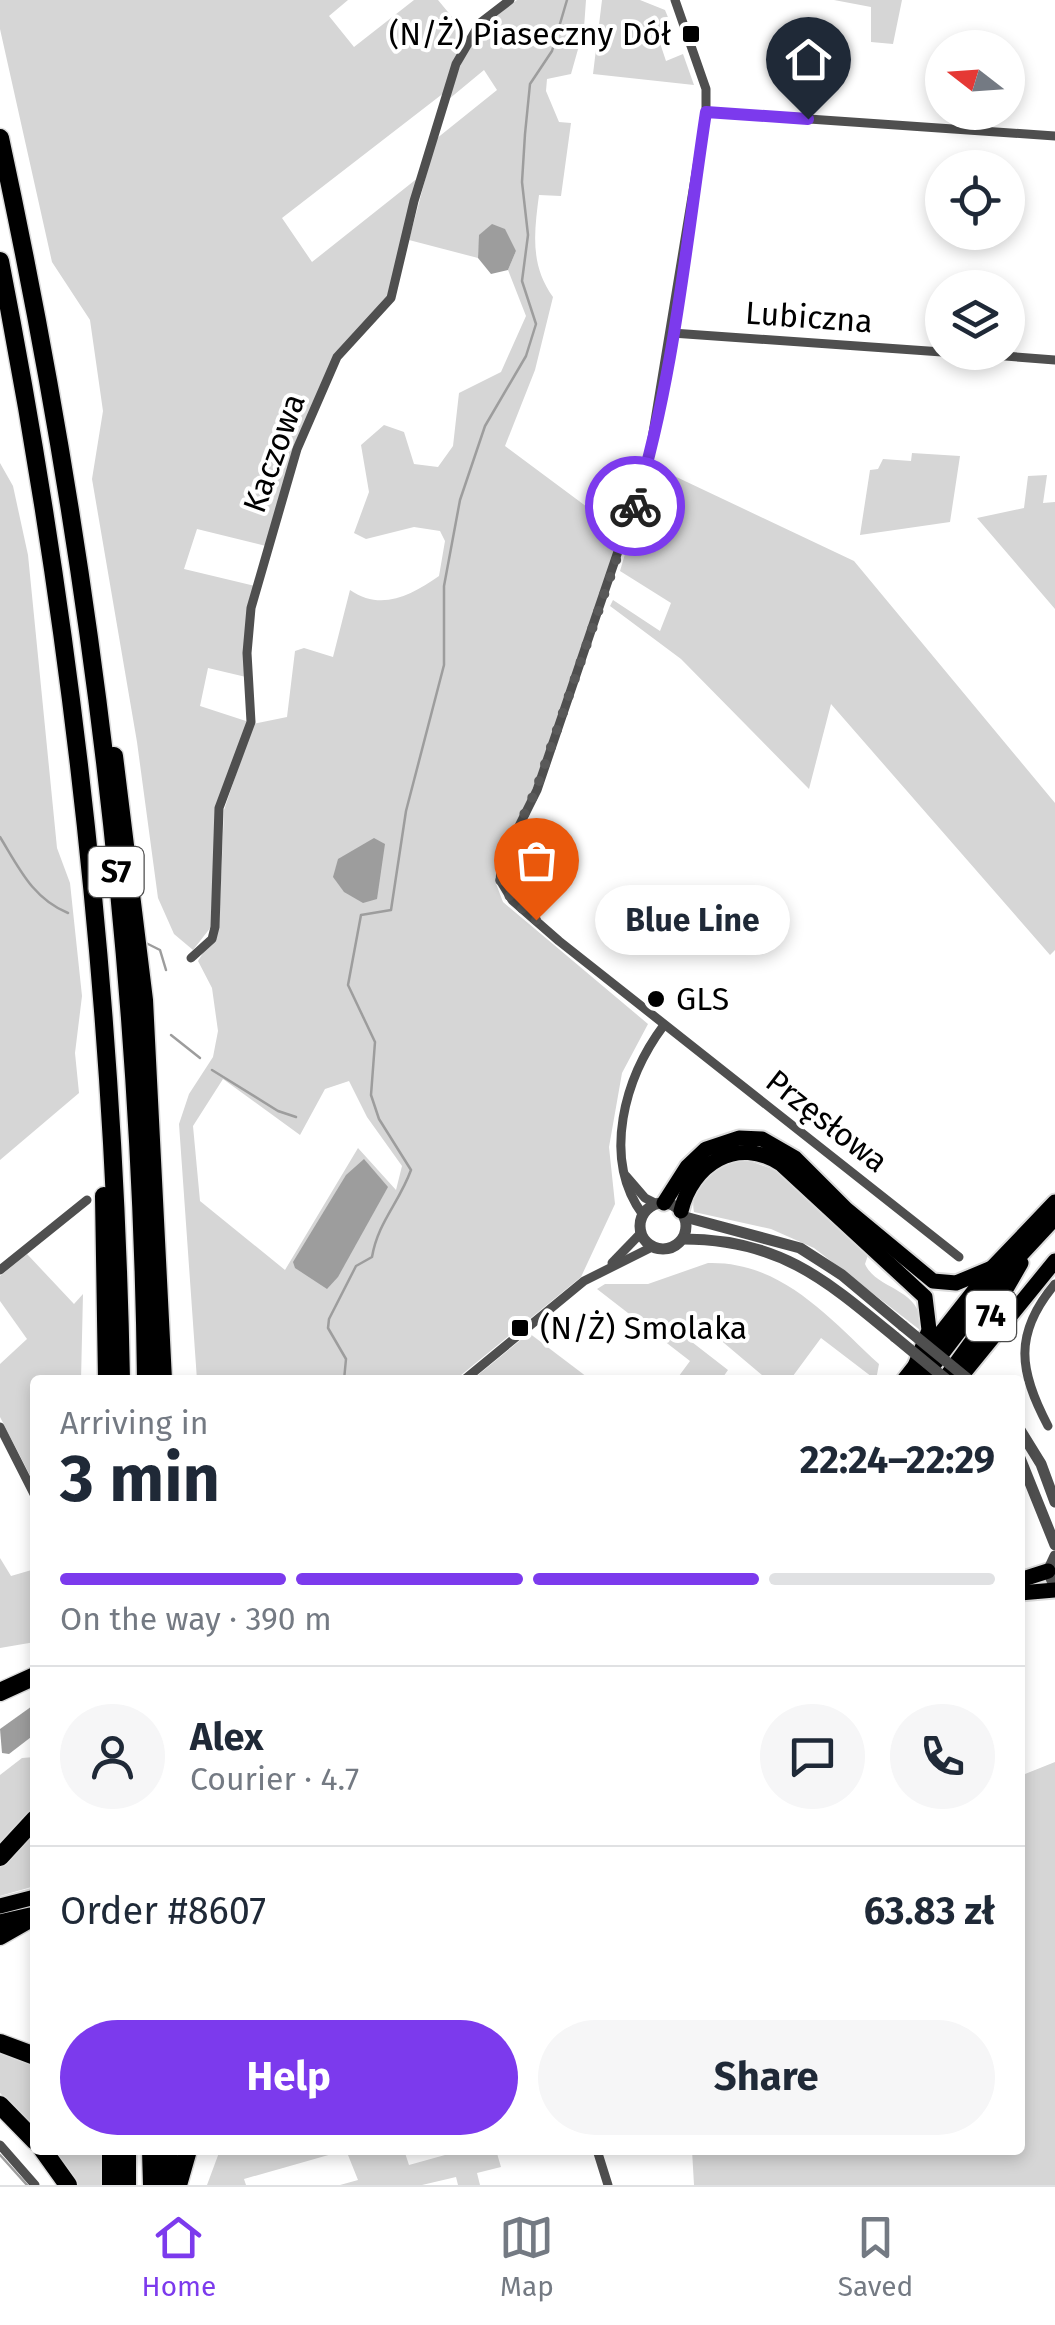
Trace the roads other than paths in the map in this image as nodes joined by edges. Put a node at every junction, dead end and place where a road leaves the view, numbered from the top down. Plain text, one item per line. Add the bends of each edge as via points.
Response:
1 (510, 0) edge
2 (675, 0) edge
3 (706, 112) junction
4 (1055, 136) edge
5 (0, 138) edge
6 (0, 260) edge
7 (672, 333) junction
8 (925, 351) edge
9 (1025, 358) edge
10 (1055, 360) edge
11 (80, 584) junction
12 (191, 958) dead end
13 (664, 1025) junction
14 (108, 1081) junction
15 (623, 1172) junction
16 (87, 1200) dead end
17 (1055, 1202) edge
18 (661, 1204) junction
19 (683, 1214) junction
20 (643, 1215) junction
21 (1055, 1218) edge
22 (641, 1233) junction
23 (865, 1235) junction
24 (683, 1239) junction
25 (1030, 1246) junction
26 (652, 1247) junction
27 (887, 1253) junction
28 (958, 1256) dead end
29 (1055, 1261) edge
30 (611, 1264) junction
31 (992, 1268) junction
32 (0, 1270) edge
33 (1055, 1284) edge
34 (918, 1373) edge
35 (107, 1375) edge
36 (122, 1375) edge
37 (146, 1375) edge
38 (163, 1375) edge
39 (470, 1375) edge
40 (940, 1375) edge
41 (949, 1375) edge
42 (962, 1375) edge
43 (962, 1375) edge
44 (1048, 1426) dead end
45 (0, 1427) edge
46 (1025, 1438) edge
47 (1025, 1470) edge
48 (30, 1486) edge
49 (1055, 1502) edge
50 (1055, 1545) edge
51 (1052, 1563) edge
52 (1025, 1577) edge
53 (1055, 1589) edge
54 (1025, 1593) edge
55 (30, 1678) edge
56 (0, 1692) edge
57 (30, 1824) edge
58 (0, 1857) edge
59 (30, 1898) edge
60 (0, 1906) edge
61 (30, 1916) edge
62 (30, 1918) edge
63 (0, 1922) edge
64 (0, 1936) edge
65 (0, 2043) edge
66 (30, 2054) edge
67 (0, 2105) edge
68 (30, 2136) edge
69 (0, 2145) edge
70 (47, 2155) edge
71 (112, 2155) edge
72 (127, 2155) edge
73 (152, 2155) edge
74 (168, 2155) edge
75 (187, 2155) edge
76 (598, 2155) edge
77 (36, 2185) edge
78 (68, 2185) edge
79 (111, 2185) edge
80 (127, 2185) edge
81 (152, 2185) edge
82 (168, 2185) edge
83 (178, 2185) edge
84 (608, 2185) edge

1 - 12 street, Kaczowa via 480,23 456,64 391,298 336,357 297,450 251,608 251,722 219,808 215,927
2 - 3 street via 706,89
3 - 4 street
3 - 7 street
5 - 11 highway, S7
6 - 14 highway, S7 via 64,644
7 - 8 street, Lubiczna
7 - 13 street, Przęsłowa via 648,463 624,544 500,880 512,900
9 - 10 street
11 - 37 highway, S7 via 126,980
11 - 38 highway via 101,673 142,969
13 - 15 street via 632,1077
13 - 28 street, Przęsłowa
14 - 35 highway
14 - 36 highway, S7
15 - 18 street via 645,1198
15 - 20 street via 627,1193
16 - 32 street
17 - 31 main road
18 - 19 street
18 - 20 street
18 - 23 main road via 706,1149 739,1138 762,1139 796,1158
19 - 23 main road via 689,1188 707,1165 727,1154 754,1152 792,1172
19 - 24 street
19 - 42 street, bridge via 800,1248 828,1264
20 - 22 street
21 - 25 main road, 74
22 - 26 street
22 - 30 street
23 - 27 main road
24 - 26 street via 672,1248
24 - 40 street, bridge via 744,1245 792,1260 826,1280
25 - 34 main road, 74
25 - 41 main road, 74
26 - 30 street
27 - 31 main road via 943,1283
27 - 34 main road via 928,1304
29 - 43 main road
30 - 39 street
31 - 34 main road, 74
33 - 44 street via 1032,1316 1025,1357 1026,1383
45 - 48 street
46 - 49 street
47 - 50 street
51 - 52 main road
51 - 53 street
53 - 54 main road
55 - 56 highway
57 - 58 highway
59 - 60 main road
61 - 63 main road
62 - 64 highway
65 - 66 highway
67 - 68 highway
69 - 77 street
70 - 78 highway
71 - 79 highway
72 - 80 highway
73 - 81 highway
74 - 82 highway
75 - 83 highway
76 - 84 street

